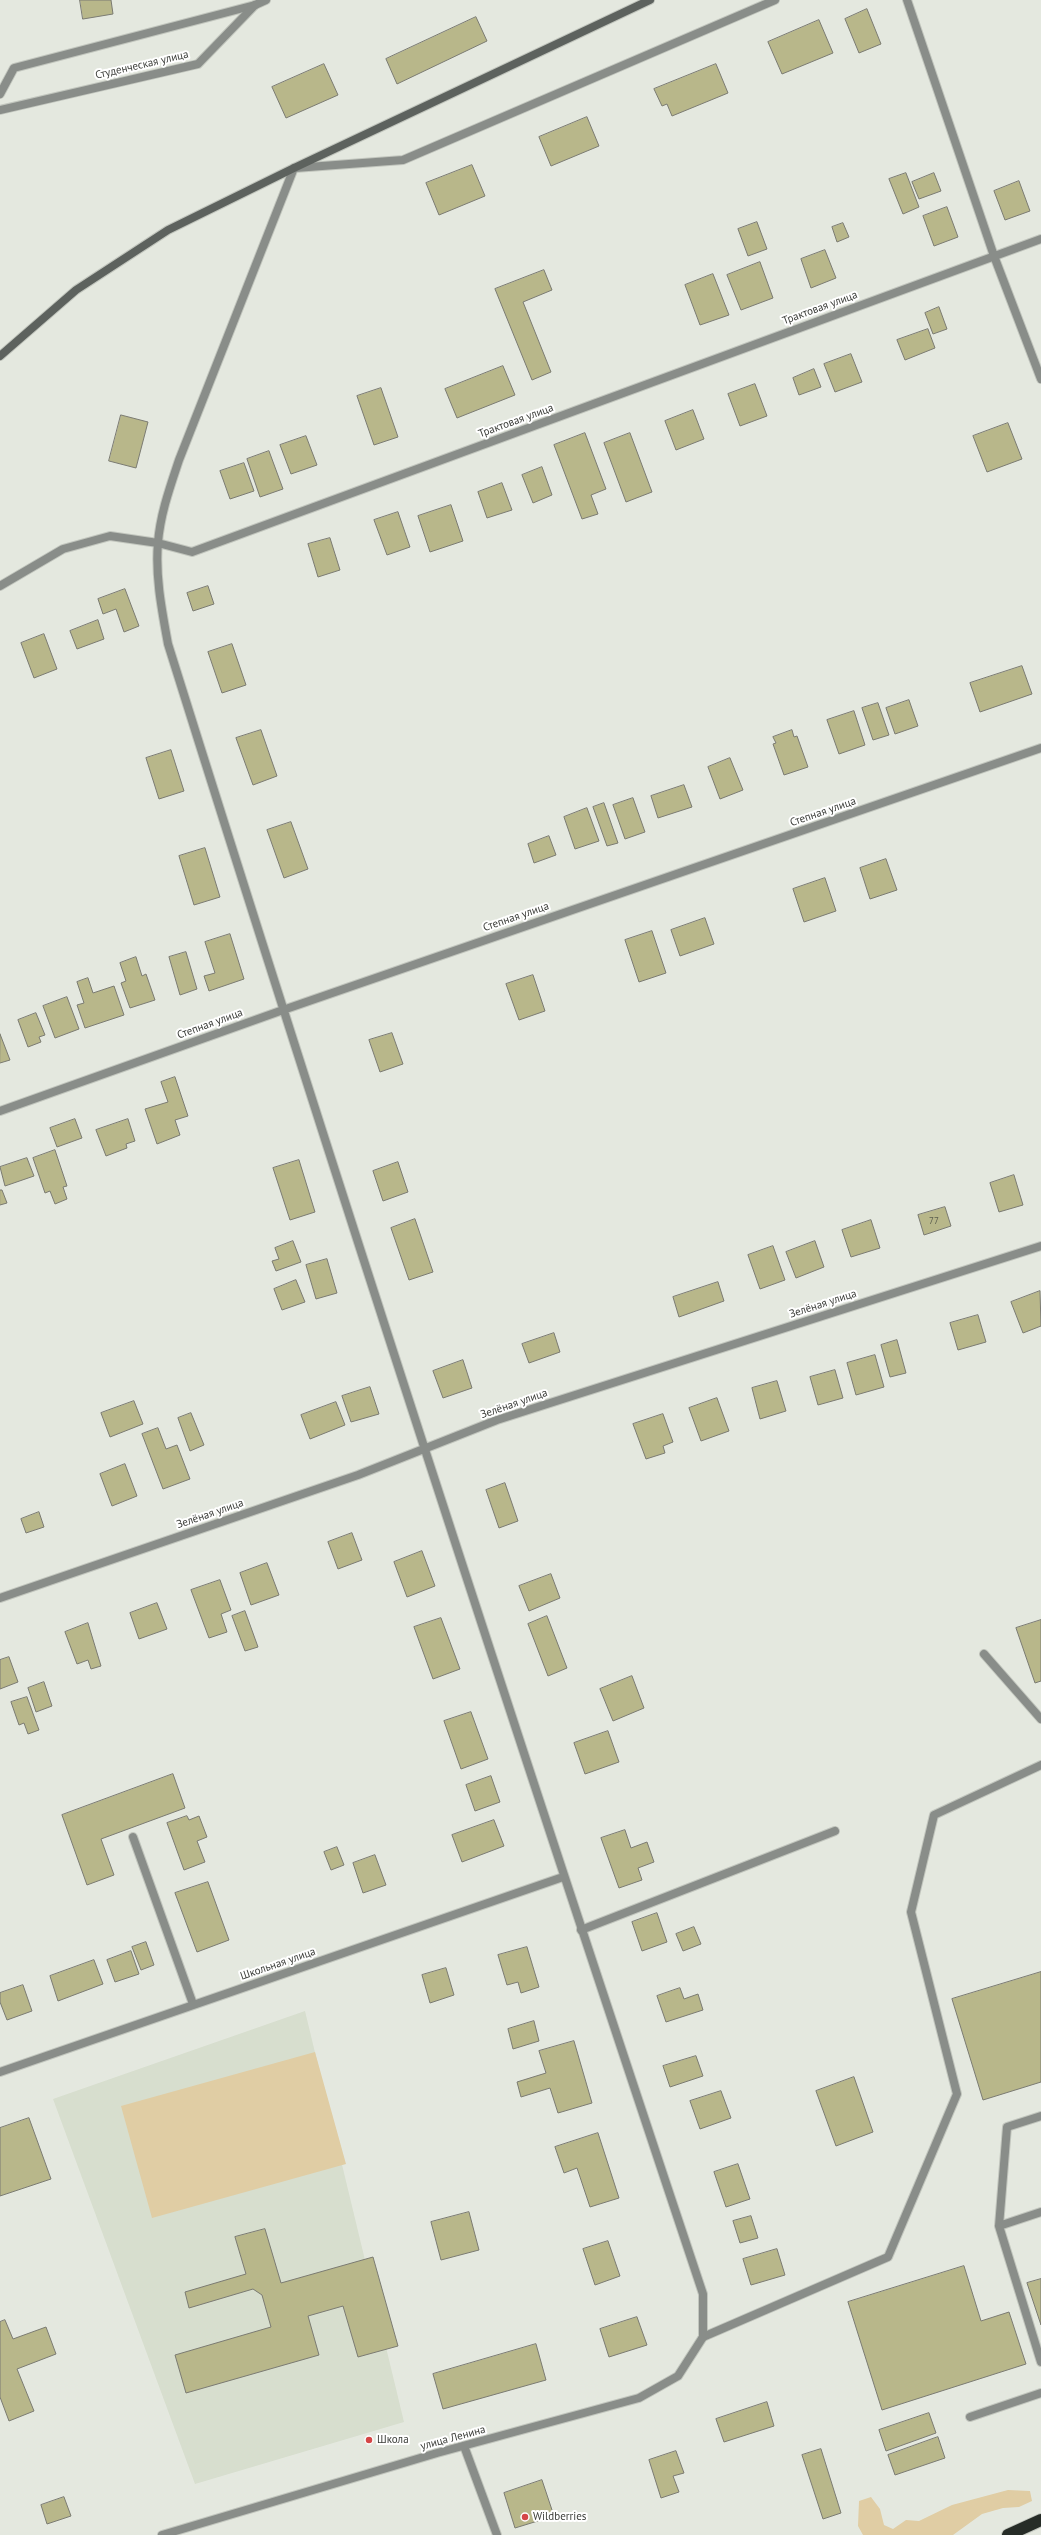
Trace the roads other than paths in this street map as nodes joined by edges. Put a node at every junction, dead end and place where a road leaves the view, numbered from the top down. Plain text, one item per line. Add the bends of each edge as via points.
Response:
1 (266, 0) edge
2 (650, 0) edge
3 (775, 0) edge
4 (907, 0) edge
5 (255, 5) junction
6 (0, 94) edge
7 (0, 110) edge
8 (294, 168) junction
9 (1041, 239) edge
10 (994, 256) junction
11 (0, 356) edge
12 (1041, 379) edge
13 (158, 543) junction
14 (0, 586) edge
15 (1041, 748) edge
16 (282, 1010) junction
17 (0, 1111) edge
18 (1041, 1246) edge
19 (424, 1449) junction
20 (0, 1598) edge
21 (984, 1654) dead end
22 (1041, 1719) edge
23 (1041, 1765) edge
24 (835, 1831) dead end
25 (133, 1837) dead end
26 (563, 1877) junction
27 (581, 1930) junction
28 (193, 2004) junction
29 (0, 2072) edge
30 (1041, 2116) edge
31 (1041, 2212) edge
32 (999, 2226) junction
33 (703, 2337) junction
34 (1041, 2362) edge
35 (1041, 2393) edge
36 (970, 2417) dead end
37 (464, 2446) junction
38 (1041, 2520) edge
39 (162, 2535) edge
40 (497, 2535) edge
41 (1008, 2535) edge

1 - 5 street, Студенческая улица
2 - 8 main road
3 - 8 street via 402,160
4 - 10 street
5 - 6 street via 14,68
5 - 7 street, Студенческая улица via 198,64
8 - 11 main road via 168,230 76,290
8 - 13 street via 179,460 167,498
9 - 10 street, Трактовая улица
10 - 12 street
10 - 13 street, Трактовая улица via 192,552
13 - 14 street, Трактовая улица via 110,536 63,549
13 - 16 street via 160,593 168,644
15 - 16 street, Степная улица
16 - 17 street, Степная улица
16 - 19 street
18 - 19 street, Зелёная улица via 497,1420
19 - 20 street, Зелёная улица
19 - 26 street
21 - 22 street
23 - 33 street via 934,1815 911,1912 957,2094 888,2257
24 - 27 street
25 - 28 street
26 - 27 street
26 - 28 street, Школьная улица
27 - 33 street via 703,2294
28 - 29 street, Школьная улица
30 - 32 street via 1007,2127
31 - 32 street
32 - 34 street
33 - 37 street, улица Ленина via 678,2376 639,2398
35 - 36 street
37 - 39 street, улица Ленина
37 - 40 street
38 - 41 highway

